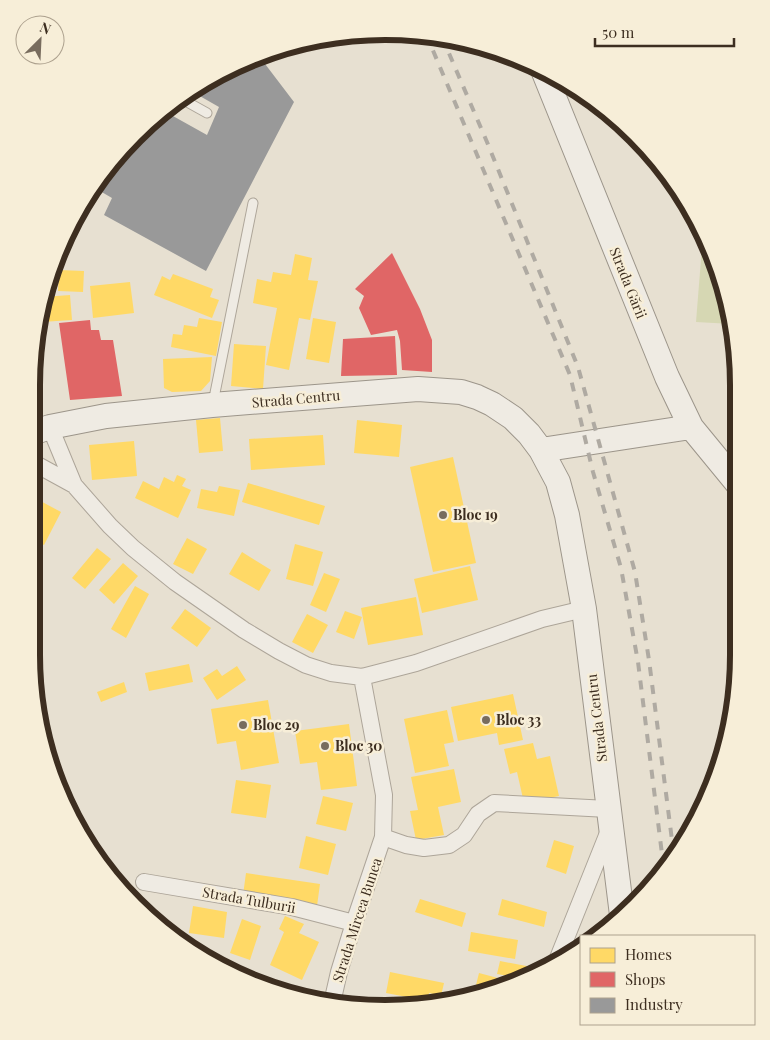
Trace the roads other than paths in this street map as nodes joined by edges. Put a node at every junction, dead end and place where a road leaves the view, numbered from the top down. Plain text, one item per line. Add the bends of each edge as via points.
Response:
1 (547, 81) edge
2 (187, 102) edge
3 (207, 113) dead end
4 (253, 203) dead end
5 (212, 405) junction
6 (691, 426) junction
7 (41, 430) edge
8 (541, 450) junction
9 (40, 466) edge
10 (730, 474) edge
11 (74, 485) junction
12 (584, 609) junction
13 (362, 677) junction
14 (610, 818) junction
15 (383, 837) junction
16 (144, 882) dead end
17 (621, 906) edge
18 (354, 923) junction
19 (560, 953) edge
20 (333, 996) edge

1 - 6 main road, Strada Gării via 658,358
2 - 3 lane
4 - 5 lane
5 - 7 main road, Strada Centru via 106,416
5 - 8 main road, Strada Centru via 418,389 461,392 492,404 513,418
6 - 8 main road
6 - 10 main road, Strada Gării
7 - 11 street
8 - 12 main road, Strada Centru via 558,482 567,515
9 - 11 street
11 - 13 street via 133,548 244,630 306,665 331,673
12 - 13 street via 542,619 416,663
12 - 14 main road, Strada Centru
13 - 15 street via 384,795
14 - 15 street via 494,803 478,814 464,835 450,845 424,848
14 - 17 main road, Strada Centru
14 - 19 street
15 - 18 street, Strada Mircea Bunea
16 - 18 street, Strada Tulburii via 292,907
18 - 20 street, Strada Mircea Bunea

